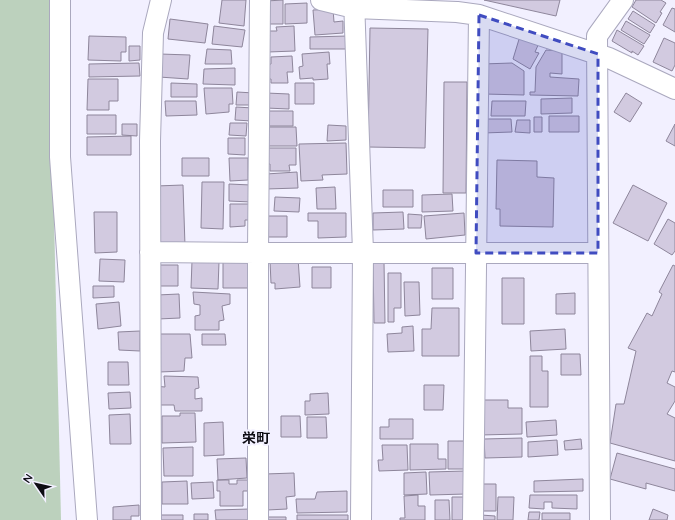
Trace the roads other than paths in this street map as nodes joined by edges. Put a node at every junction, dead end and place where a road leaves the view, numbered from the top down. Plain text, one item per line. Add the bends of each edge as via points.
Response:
1 (60, 0) edge
2 (161, 0) edge
3 (260, 0) edge
4 (321, 0) edge
5 (623, 0) edge
6 (354, 4) edge
7 (479, 15) junction
8 (598, 54) junction
9 (675, 89) edge
10 (150, 252) junction
11 (363, 252) junction
12 (258, 253) junction
13 (476, 253) junction
14 (598, 253) junction
15 (87, 520) edge
16 (151, 520) edge
17 (258, 520) edge
18 (361, 520) edge
19 (472, 520) edge
20 (600, 520) edge

1 - 15 street via 60,158
2 - 10 street via 153,33
3 - 12 street
4 - 6 street
5 - 8 street via 597,36
6 - 7 street
6 - 11 street
7 - 8 street
7 - 13 street
8 - 9 street
8 - 14 street
10 - 12 street
10 - 16 street
11 - 12 street
11 - 13 street
11 - 18 street
12 - 17 street
13 - 14 street
13 - 19 street
14 - 20 street

